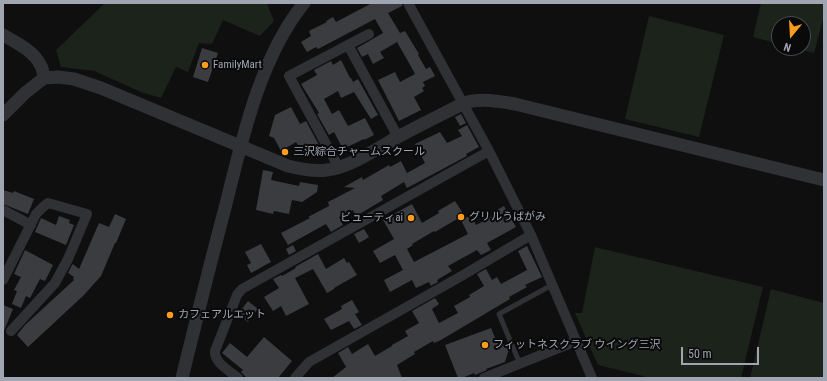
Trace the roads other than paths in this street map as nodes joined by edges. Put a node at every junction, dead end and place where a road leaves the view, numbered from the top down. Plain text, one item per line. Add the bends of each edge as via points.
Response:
1 (304, 3) edge
2 (408, 3) edge
3 (369, 34) dead end
4 (3, 35) edge
5 (348, 45) junction
6 (44, 78) junction
7 (464, 103) junction
8 (3, 114) edge
9 (398, 137) junction
10 (240, 146) junction
11 (489, 151) junction
12 (339, 168) junction
13 (824, 180) edge
14 (3, 210) edge
15 (31, 225) junction
16 (531, 235) junction
17 (3, 280) edge
18 (552, 285) junction
19 (11, 332) dead end
20 (576, 341) junction
21 (520, 364) junction
22 (182, 378) edge
23 (238, 378) edge
24 (295, 378) edge
25 (484, 378) edge
26 (592, 378) edge

1 - 10 street via 272,55
2 - 7 street
3 - 5 street
4 - 6 street via 35,56 42,67
5 - 9 street
5 - 12 street via 289,76
6 - 8 street
6 - 10 street via 74,79 101,88
7 - 9 street
7 - 11 street
7 - 13 street via 484,100 515,104
9 - 12 street
10 - 12 street via 302,170
10 - 22 street
11 - 16 street
11 - 23 street via 242,289 237,295 215,351 218,362
14 - 15 street
15 - 17 street
15 - 19 street via 36,214 48,203 87,214 68,260 55,283
16 - 18 street
16 - 24 street via 308,362
18 - 20 street
18 - 21 lane via 500,314
20 - 21 street
20 - 26 street
21 - 25 street

